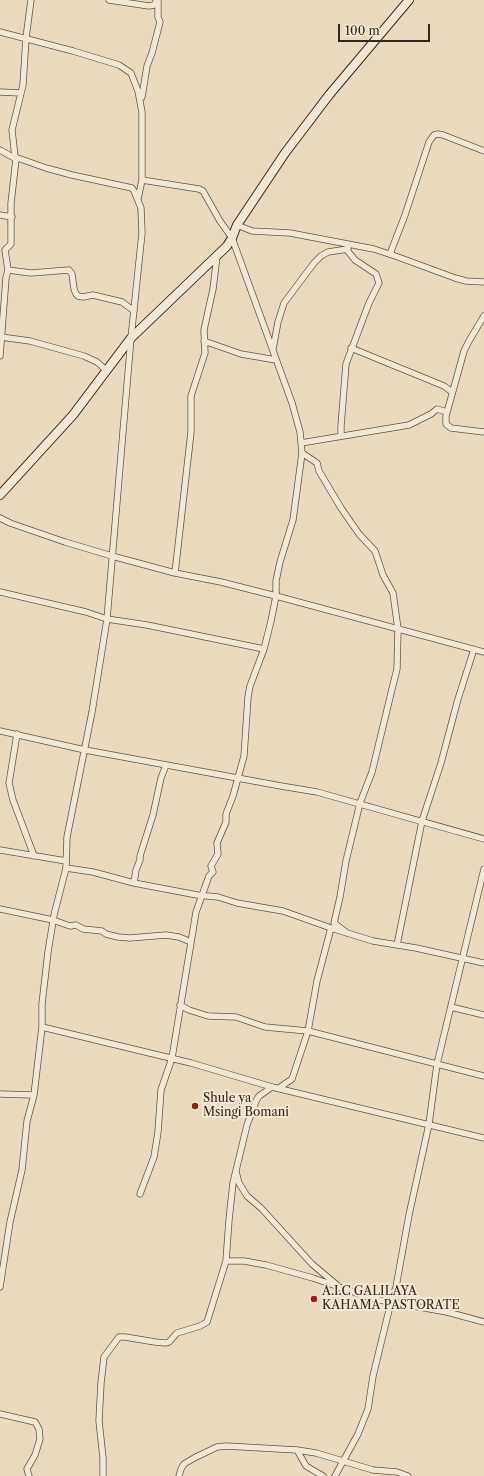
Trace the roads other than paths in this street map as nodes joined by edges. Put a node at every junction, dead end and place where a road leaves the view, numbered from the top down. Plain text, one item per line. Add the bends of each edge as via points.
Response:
1 (31, 0) edge
2 (109, 0) edge
3 (158, 0) edge
4 (410, 0) edge
5 (0, 32) edge
6 (26, 38) junction
7 (0, 92) edge
8 (21, 93) junction
9 (141, 107) junction
10 (0, 150) edge
11 (484, 152) edge
12 (16, 158) junction
13 (142, 180) junction
14 (138, 200) junction
15 (0, 215) edge
16 (12, 216) junction
17 (237, 225) junction
18 (232, 238) junction
19 (358, 246) junction
20 (346, 249) junction
21 (390, 254) junction
22 (217, 255) junction
23 (8, 270) junction
24 (484, 282) edge
25 (134, 311) junction
26 (484, 316) edge
27 (1, 337) junction
28 (131, 338) junction
29 (204, 341) junction
30 (351, 348) junction
31 (272, 351) junction
32 (0, 356) edge
33 (276, 360) junction
34 (107, 371) junction
35 (452, 392) junction
36 (447, 412) junction
37 (484, 432) edge
38 (341, 436) junction
39 (301, 442) junction
40 (302, 453) junction
41 (0, 495) edge
42 (0, 518) edge
43 (112, 556) junction
44 (175, 573) junction
45 (0, 592) edge
46 (276, 596) junction
47 (107, 619) junction
48 (398, 629) junction
49 (264, 649) junction
50 (474, 649) junction
51 (484, 652) edge
52 (0, 730) edge
53 (17, 734) junction
54 (85, 750) junction
55 (166, 765) junction
56 (238, 778) junction
57 (360, 803) junction
58 (422, 821) junction
59 (484, 839) edge
60 (0, 850) edge
61 (34, 856) junction
62 (66, 861) junction
63 (66, 868) junction
64 (484, 869) edge
65 (134, 883) junction
66 (203, 895) junction
67 (0, 909) edge
68 (53, 920) junction
69 (332, 928) junction
70 (347, 933) junction
71 (191, 942) junction
72 (397, 945) junction
73 (462, 959) junction
74 (484, 963) edge
75 (180, 1005) junction
76 (450, 1006) junction
77 (484, 1015) edge
78 (42, 1027) junction
79 (308, 1031) junction
80 (172, 1058) junction
81 (437, 1064) junction
82 (484, 1076) edge
83 (272, 1087) junction
84 (279, 1088) junction
85 (0, 1094) edge
86 (34, 1095) junction
87 (430, 1124) junction
88 (484, 1138) edge
89 (236, 1172) junction
90 (140, 1194) dead end
91 (226, 1261) junction
92 (0, 1286) edge
93 (340, 1288) junction
94 (391, 1302) junction
95 (484, 1322) edge
96 (0, 1414) edge
97 (297, 1450) junction
98 (344, 1462) junction
99 (29, 1476) edge
100 (103, 1476) edge
101 (179, 1476) edge
102 (323, 1476) edge
103 (335, 1476) edge
104 (408, 1476) edge

1 - 6 street
2 - 3 street via 149,6
3 - 9 street via 160,22 143,82
4 - 17 street via 328,95
5 - 6 street
6 - 8 street
6 - 9 street via 125,68 131,73
7 - 8 street
8 - 12 street via 12,130
9 - 13 street
10 - 12 street
11 - 21 street via 443,135 434,135 429,142
12 - 14 street via 72,175 132,188
12 - 16 street
13 - 14 street
13 - 18 street via 203,191
14 - 25 street via 141,208 142,233
15 - 16 street
16 - 23 street via 11,244 5,250
17 - 18 street
17 - 19 street via 252,231 290,233
18 - 22 street
18 - 31 street
19 - 20 street
19 - 21 street
20 - 30 street via 355,260 376,274 379,281
20 - 31 street via 321,256 284,303
21 - 24 street via 454,278
22 - 28 street
22 - 29 street via 214,289 204,330
23 - 25 street via 31,273 69,270 78,296 93,295 122,302
23 - 27 street
25 - 28 street
26 - 35 street via 464,351
27 - 32 street
27 - 34 street via 30,341 84,356 94,360
28 - 34 street
28 - 43 street
29 - 33 street via 241,354
29 - 44 street via 205,353 191,396 191,432
30 - 35 street via 441,384
30 - 38 street via 346,364
31 - 33 street
33 - 39 street
34 - 41 street via 59,432
35 - 36 street
36 - 37 street via 446,424 451,428
36 - 38 street via 437,409 409,425
38 - 39 street
39 - 40 street
40 - 46 street via 293,520 280,562
40 - 48 street via 317,463 328,489 345,515 375,551 383,575 393,593
42 - 43 street
43 - 44 street
43 - 47 street
44 - 46 street
45 - 47 street
46 - 48 street
46 - 49 street
47 - 49 street
47 - 54 street
48 - 50 street
48 - 57 street via 394,680 372,772
49 - 56 street via 250,686 244,756
50 - 51 street
50 - 58 street
52 - 53 street
53 - 54 street
53 - 61 street via 9,783
54 - 55 street
54 - 62 street via 67,837
55 - 56 street
55 - 65 street
56 - 57 street via 317,792
56 - 66 street via 226,814 226,822 217,843 218,854 211,866 213,872 209,876
57 - 58 street
57 - 70 street via 334,923
58 - 59 street
58 - 72 street
60 - 61 street
61 - 62 street
62 - 63 street
63 - 65 street
63 - 68 street
64 - 73 street
65 - 66 street
66 - 69 street via 284,911
66 - 71 street via 196,912
67 - 68 street
68 - 71 street via 118,937 166,935
68 - 78 street via 42,1004
69 - 70 street
69 - 79 street via 319,971
70 - 72 street
71 - 75 street
72 - 73 street
73 - 74 street
73 - 76 street
75 - 79 street via 208,1016 236,1017 265,1027
75 - 80 street
76 - 77 street
76 - 81 street
78 - 80 street
78 - 86 street
79 - 81 street
79 - 84 street via 292,1079
80 - 83 street
80 - 90 street via 161,1090 154,1157
81 - 82 street
81 - 87 street
83 - 84 street
83 - 89 street via 259,1096 253,1106
84 - 87 street
85 - 86 street
86 - 92 street via 27,1121 22,1170 10,1222
87 - 88 street
87 - 94 street
89 - 91 street
89 - 93 street via 247,1196 312,1264
91 - 93 street via 266,1265
91 - 100 street via 205,1323 177,1333 166,1343 119,1337 104,1357 99,1421
93 - 94 street
94 - 95 street
94 - 98 street via 373,1376 368,1409
96 - 99 street via 35,1422 39,1429 40,1439 27,1469
97 - 98 street
97 - 101 street via 218,1447 184,1464
97 - 102 street via 306,1466
98 - 103 street
98 - 104 street

